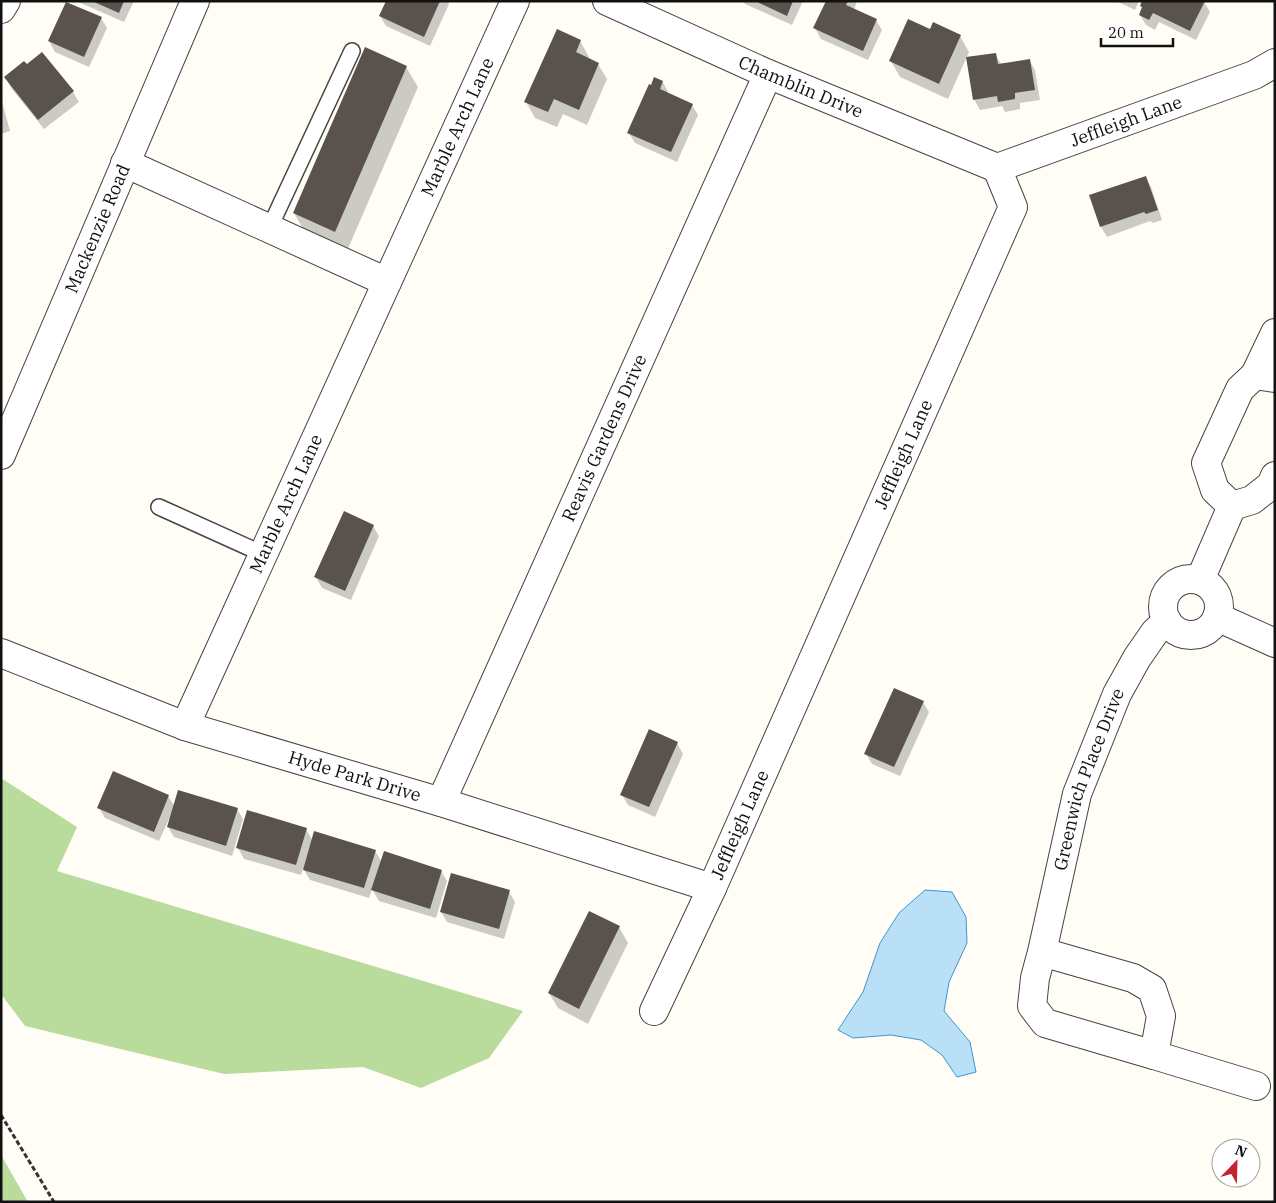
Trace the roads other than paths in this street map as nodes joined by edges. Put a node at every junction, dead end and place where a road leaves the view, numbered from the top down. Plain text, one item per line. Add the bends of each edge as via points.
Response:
1 (6, 1) edge
2 (194, 1) edge
3 (515, 1) edge
4 (607, 1) edge
5 (1, 9) edge
6 (352, 51) dead end
7 (1275, 63) edge
8 (768, 74) junction
9 (125, 163) junction
10 (997, 168) junction
11 (270, 229) junction
12 (387, 282) junction
13 (1275, 333) edge
14 (1265, 376) edge
15 (1, 455) edge
16 (1275, 476) edge
17 (1232, 506) junction
18 (159, 507) dead end
19 (263, 554) junction
20 (1200, 580) junction
21 (1217, 616) junction
22 (1167, 621) junction
23 (1275, 643) edge
24 (1, 653) edge
25 (185, 726) junction
26 (441, 802) junction
27 (712, 888) junction
28 (1042, 952) junction
29 (654, 1011) dead end
30 (1154, 1054) junction
31 (1256, 1086) dead end

1 - 5 street
2 - 9 street, Mackenzie Road
3 - 12 street, Marble Arch Lane
4 - 8 street, Chamblin Drive
6 - 11 lane
7 - 10 street, Jeffleigh Lane via 1254,75
8 - 10 street, Chamblin Drive
8 - 26 street, Reavis Gardens Drive
9 - 11 street
9 - 15 street, Mackenzie Road
10 - 27 street, Jeffleigh Lane via 1013,206
11 - 12 street
12 - 19 street, Marble Arch Lane
13 - 14 street
14 - 17 street via 1240,389 1206,463 1215,490
16 - 17 street via 1271,484 1252,500
17 - 20 street
18 - 19 lane
19 - 25 street, Marble Arch Lane
20 - 21 street via 1208,584 1218,599
20 - 22 street via 1182,580 1168,591 1163,609
21 - 22 street via 1206,630 1188,635
21 - 23 street
22 - 28 street, Greenwich Place Drive via 1137,658 1117,694 1077,794
24 - 25 street, Hyde Park Drive
25 - 26 street, Hyde Park Drive
26 - 27 street, Hyde Park Drive
27 - 29 street, Jeffleigh Lane
28 - 30 street via 1133,978 1152,989 1161,1016
28 - 30 street, Greenwich Place Drive via 1032,1006 1045,1024
30 - 31 street, Greenwich Place Drive

